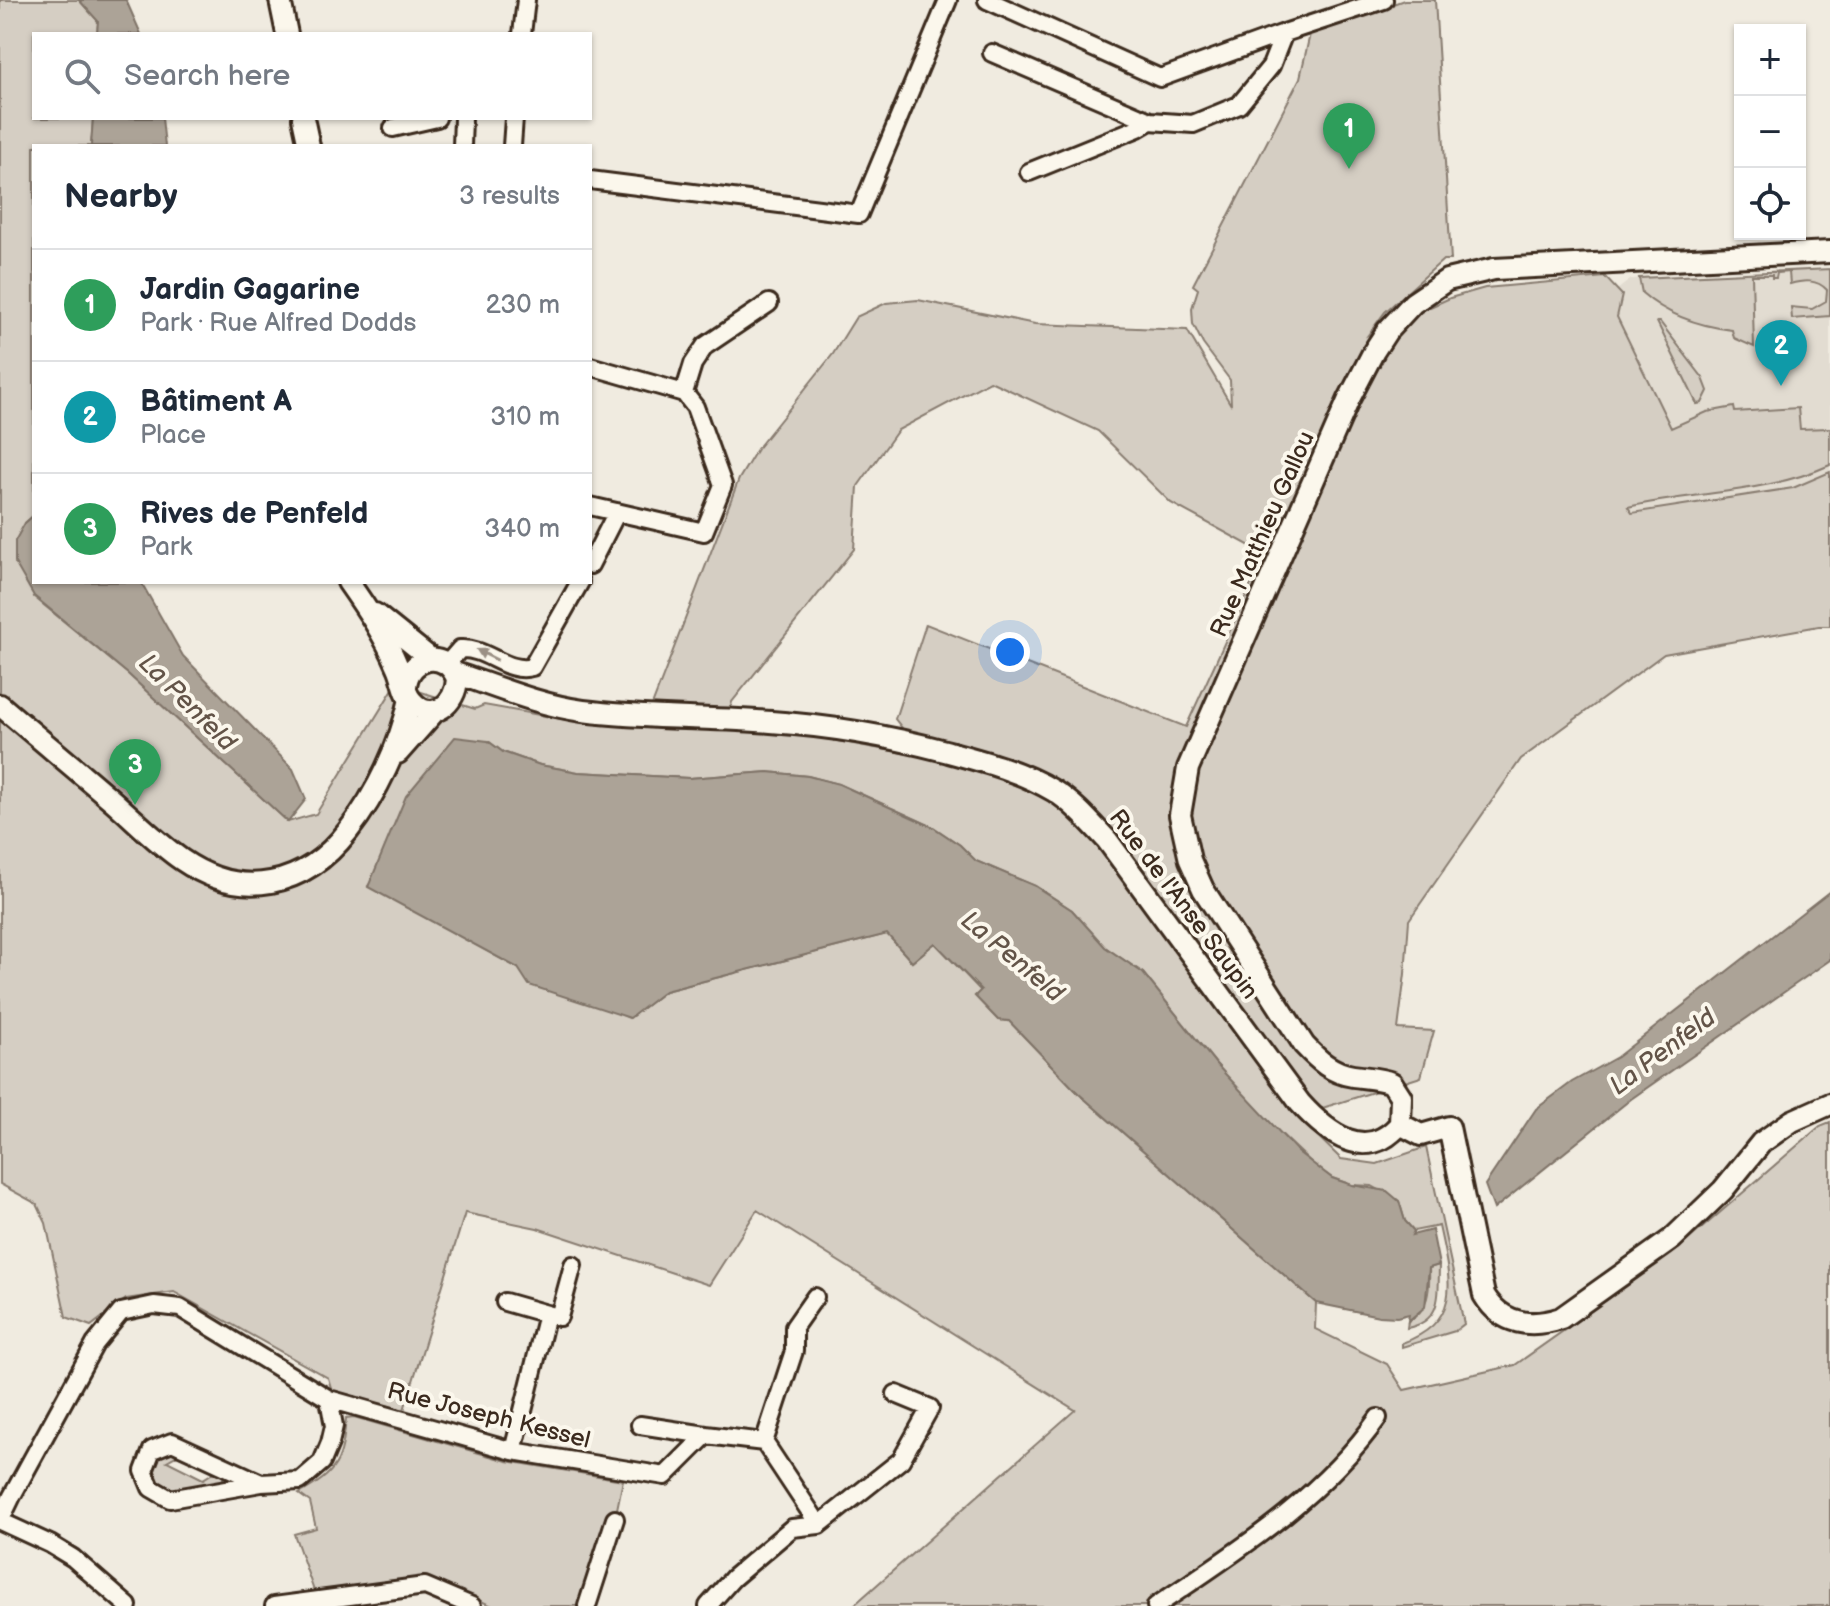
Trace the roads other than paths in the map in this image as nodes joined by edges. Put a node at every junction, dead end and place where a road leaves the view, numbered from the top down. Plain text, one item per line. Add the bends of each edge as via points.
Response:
1 (280, 0) edge
2 (526, 0) edge
3 (948, 0) edge
4 (987, 0) edge
5 (1384, 0) edge
6 (287, 32) edge
7 (522, 32) edge
8 (1284, 33) junction
9 (992, 53) dead end
10 (303, 120) edge
11 (428, 120) edge
12 (463, 120) edge
13 (514, 120) edge
14 (1150, 121) junction
15 (393, 128) dead end
16 (309, 144) edge
17 (462, 144) edge
18 (512, 144) edge
19 (1029, 172) dead end
20 (592, 180) edge
21 (1830, 252) edge
22 (769, 303) dead end
23 (592, 367) edge
24 (684, 393) junction
25 (592, 506) edge
26 (617, 512) junction
27 (592, 561) edge
28 (350, 584) edge
29 (579, 584) edge
30 (368, 608) junction
31 (444, 665) junction
32 (504, 691) junction
33 (408, 693) junction
34 (0, 705) edge
35 (444, 706) junction
36 (385, 768) junction
37 (1830, 1104) edge
38 (1400, 1124) junction
39 (573, 1265) dead end
40 (815, 1297) dead end
41 (505, 1302) dead end
42 (547, 1314) junction
43 (896, 1394) dead end
44 (329, 1399) junction
45 (1378, 1418) dead end
46 (640, 1425) dead end
47 (706, 1435) junction
48 (764, 1442) junction
49 (513, 1451) junction
50 (261, 1483) junction
51 (615, 1519) dead end
52 (0, 1521) edge
53 (819, 1525) junction
54 (128, 1606) edge
55 (274, 1606) edge
56 (472, 1606) edge
57 (587, 1606) edge
58 (708, 1606) edge
59 (1156, 1606) edge

1 - 6 street
2 - 7 street
3 - 20 street via 859,214
4 - 8 street via 1160,78
5 - 8 street
8 - 14 street via 1271,66 1239,105 1193,124
9 - 14 street
10 - 16 street
11 - 15 street
12 - 17 street
13 - 18 street
14 - 19 street
21 - 38 street, Rue Matthieu Gallou via 1494,269 1447,280 1413,303 1387,331 1349,399 1188,768 1180,815 1203,889 1304,1045 1335,1071 1392,1083 1401,1097
22 - 24 street via 705,346
23 - 24 street
24 - 26 street via 695,407 723,485 704,532
25 - 26 street
26 - 27 street
28 - 30 street, Rue de l'Anse Saupin
29 -> 31 street via 532,667 510,667 477,649 460,649
30 - 31 street, Rue de l'Anse Saupin
30 - 33 street, Rue de l'Anse Saupin
31 - 32 street, Rue de l'Anse Saupin
31 - 33 street via 423,660 410,670
31 - 35 street via 457,686
32 - 35 street, Rue de l'Anse Saupin
32 - 38 street, Rue de l'Anse Saupin via 584,711 769,721 877,735 975,759 1039,783 1076,807 1107,840 1316,1120 1346,1140 1361,1143 1385,1138
33 - 35 street via 419,707
33 - 36 street via 401,731
34 - 36 street via 182,860 248,885 295,876 325,857 353,826
35 - 36 street
37 - 38 street via 1761,1143 1723,1190 1672,1239 1561,1318 1543,1324 1500,1315 1484,1295 1449,1127 1421,1135
39 - 42 street via 559,1317
40 - 48 street via 794,1327 794,1351
41 - 42 street
42 - 49 street
43 - 53 street via 930,1408 901,1460
44 - 49 street, Rue Joseph Kessel
44 - 50 street via 334,1426 322,1462 300,1481
44 - 52 street, Rue Joseph Kessel via 180,1308 154,1305 121,1312 95,1344
45 - 59 street via 1363,1440 1277,1522
46 - 47 street
47 - 48 street
47 - 49 street, Rue Joseph Kessel via 665,1476
48 - 53 street
50 - 50 street via 170,1499 151,1488 144,1471 152,1450 172,1442
51 - 57 street
52 - 54 street via 73,1558
53 - 58 street via 792,1528
55 - 56 street via 425,1586

